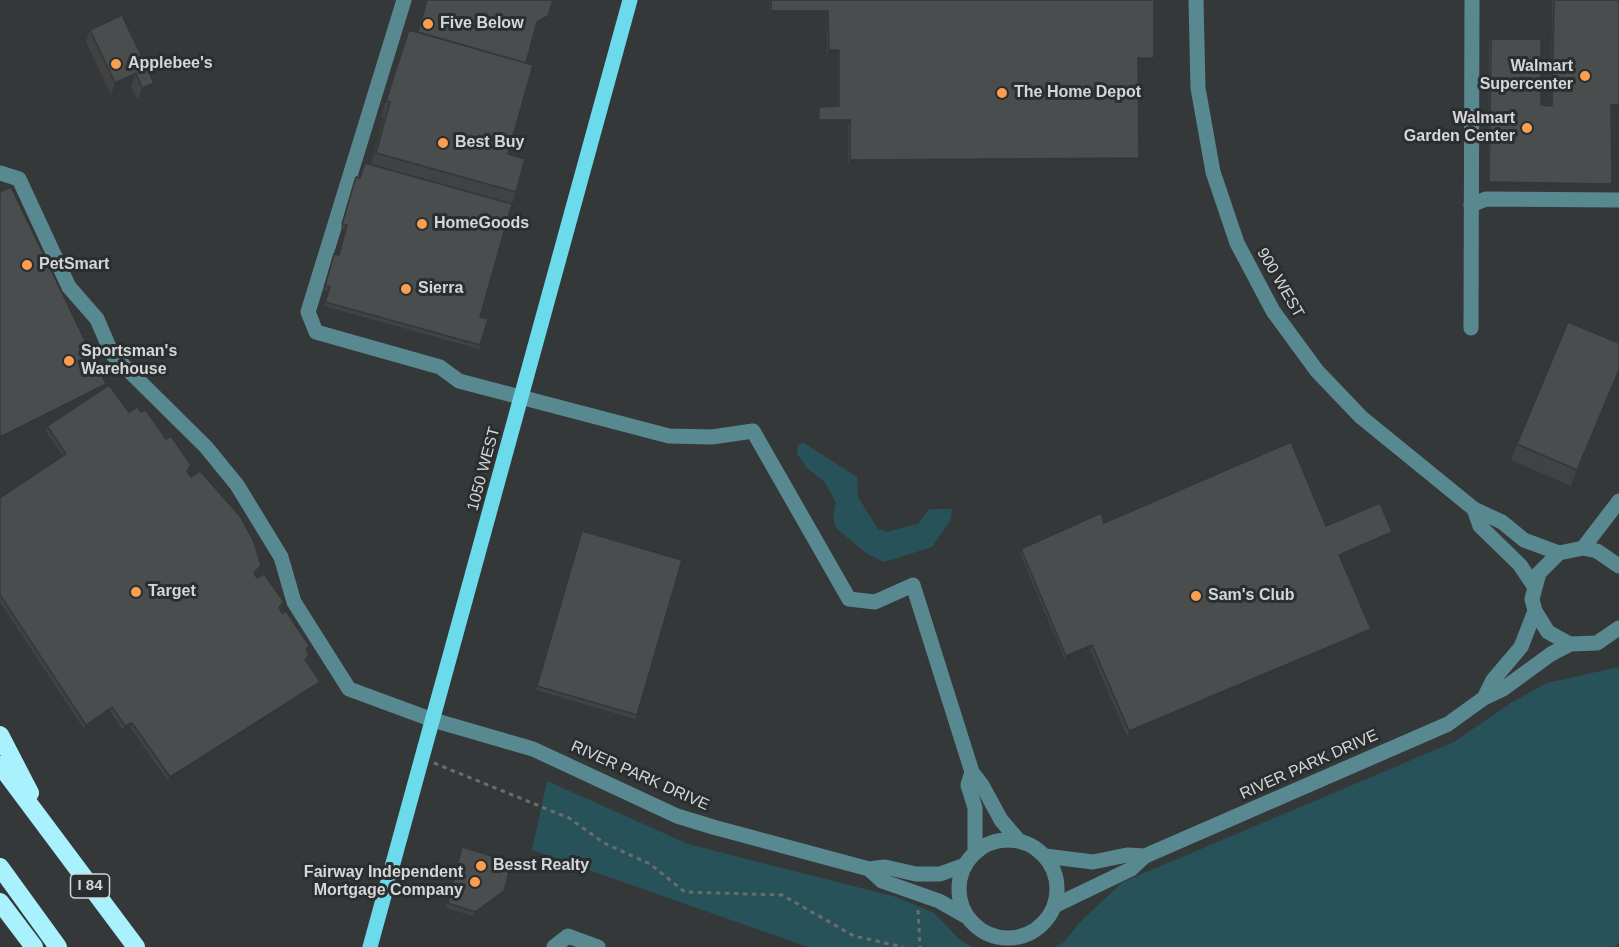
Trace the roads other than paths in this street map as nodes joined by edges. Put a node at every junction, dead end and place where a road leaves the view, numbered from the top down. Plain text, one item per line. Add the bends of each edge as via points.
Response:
1 (404, 0) edge
2 (630, 0) edge
3 (1196, 0) edge
4 (1472, 0) edge
5 (0, 173) edge
6 (1619, 200) edge
7 (1471, 204) junction
8 (1471, 328) dead end
9 (522, 398) junction
10 (1619, 501) edge
11 (1474, 509) junction
12 (1583, 548) junction
13 (1559, 554) junction
14 (1619, 566) edge
15 (1534, 586) junction
16 (1535, 611) junction
17 (1619, 628) edge
18 (1570, 644) junction
19 (1484, 698) junction
20 (433, 720) junction
21 (0, 735) edge
22 (0, 765) edge
23 (972, 772) junction
24 (44, 824) junction
25 (1019, 841) junction
26 (1045, 856) junction
27 (1144, 856) junction
28 (970, 859) junction
29 (0, 867) edge
30 (869, 869) junction
31 (0, 902) edge
32 (1054, 906) junction
33 (969, 918) junction
34 (34, 947) edge
35 (57, 947) edge
36 (136, 947) edge
37 (370, 947) edge
38 (554, 947) edge
39 (598, 947) edge

1 - 9 street via 308,312 315,332 440,367 459,381
2 - 9 main road, 1050 WEST
3 - 11 street, 900 WEST via 1198,88 1207,150 1226,214 1251,274 1292,340 1329,386
4 - 7 street
5 - 20 street, RIVER PARK DRIVE via 19,179 69,286 97,319 112,354 206,447 237,485 281,557 294,602 349,689
6 - 7 street via 1486,199
7 - 8 street
9 - 20 main road, 1050 WEST
9 - 23 street via 669,436 712,437 753,431 849,599 875,602 913,585
10 - 12 street
11 - 13 street, 900 WEST via 1502,522 1524,540
11 - 15 street, 900 WEST via 1480,526 1520,565
12 - 13 street
12 - 14 street via 1609,557
13 - 15 street via 1539,573
15 - 16 street
16 - 18 street via 1548,632
16 - 19 street, RIVER PARK DRIVE via 1521,647 1493,680
17 - 18 street via 1597,643
18 - 19 street, RIVER PARK DRIVE
19 - 27 street, RIVER PARK DRIVE via 1448,724
20 - 30 street, RIVER PARK DRIVE via 533,749 677,816
20 - 37 main road, 1050 WEST
21 - 24 highway
22 - 24 highway, I 84
23 - 25 street via 1000,820
23 - 28 street via 968,785 975,807
24 - 36 highway, I 84
25 - 26 street
25 - 28 street via 995,842
26 - 27 street, RIVER PARK DRIVE via 1093,862
26 - 32 street via 1056,879
27 - 32 street, RIVER PARK DRIVE via 1131,869
28 - 30 street, RIVER PARK DRIVE via 940,874 916,874 885,867
28 - 33 street via 960,878 960,892
29 - 35 highway
30 - 33 street, RIVER PARK DRIVE via 882,881
31 - 34 highway
32 - 33 street via 1036,929 1008,937 993,935
38 - 39 street via 568,936

